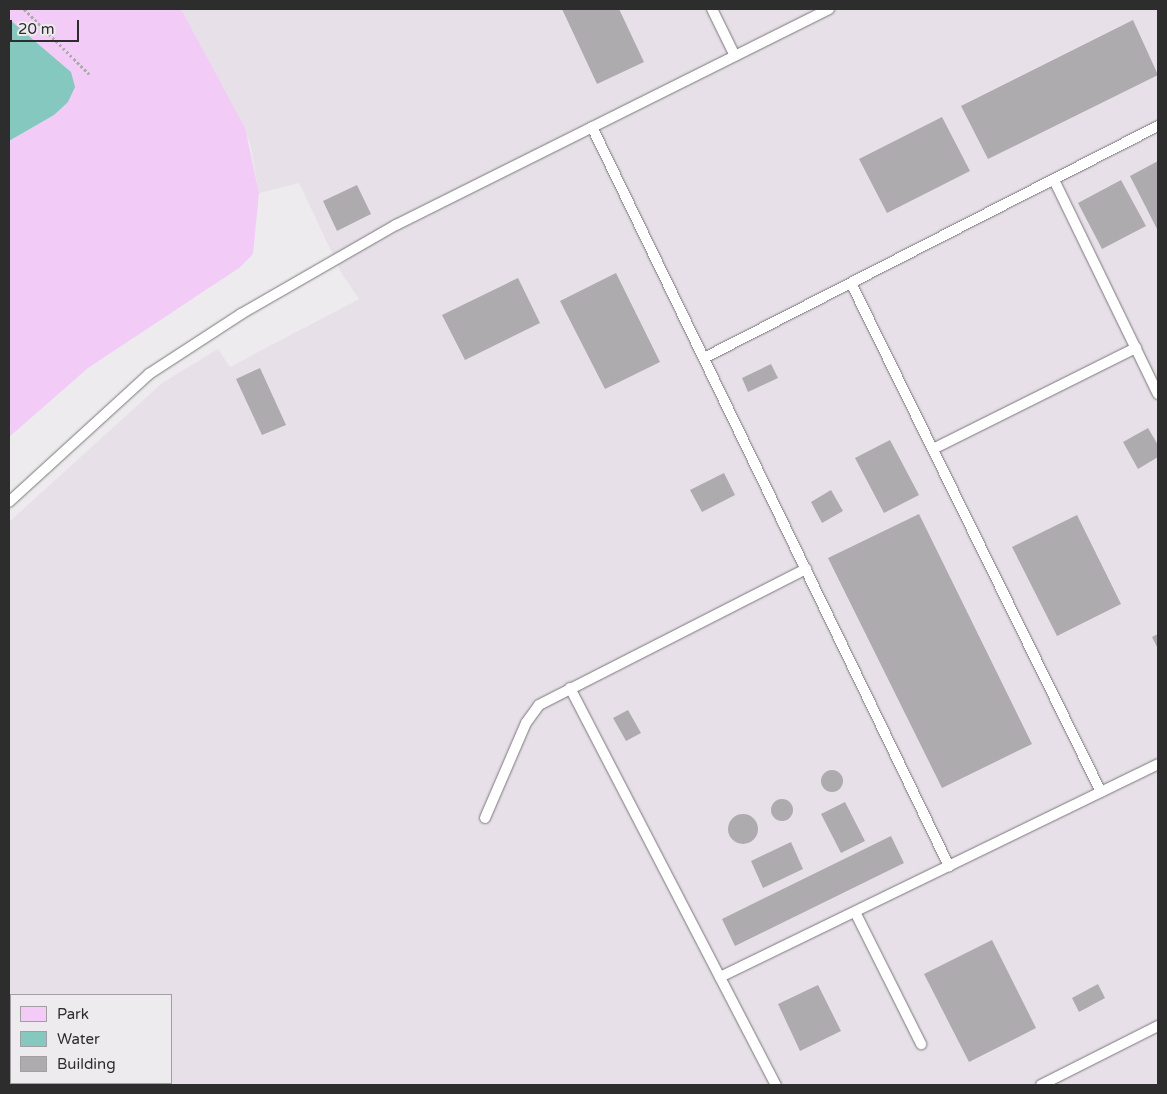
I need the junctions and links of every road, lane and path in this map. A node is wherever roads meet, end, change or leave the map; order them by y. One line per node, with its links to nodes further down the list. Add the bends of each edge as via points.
1 (24, 9): 5 (path)
2 (712, 9): 4 (lane)
3 (829, 9): 4 (lane)
4 (735, 56): 7 (lane)
5 (90, 74)
6 (1158, 126): 8 (lane)
7 (592, 127): 11 (lane); 14 (lane, via 396,225 242,314 149,374)
8 (1054, 180): 9 (lane); 10 (lane)
9 (851, 283): 11 (lane); 13 (lane)
10 (1136, 348): 12 (lane); 13 (lane)
11 (704, 358): 15 (lane)
12 (1158, 394)
13 (933, 450): 18 (lane)
14 (9, 502)
15 (806, 569): 16 (lane); 20 (lane)
16 (570, 688): 19 (lane, via 551,697 532,712); 22 (lane)
17 (1158, 764): 18 (lane)
18 (1101, 792): 20 (lane)
19 (485, 818)
20 (949, 866): 21 (lane)
21 (855, 912): 22 (lane); 24 (lane)
22 (720, 977): 25 (lane)
23 (1158, 1026): 26 (lane)
24 (921, 1044)
25 (776, 1085)
26 (1041, 1085)

